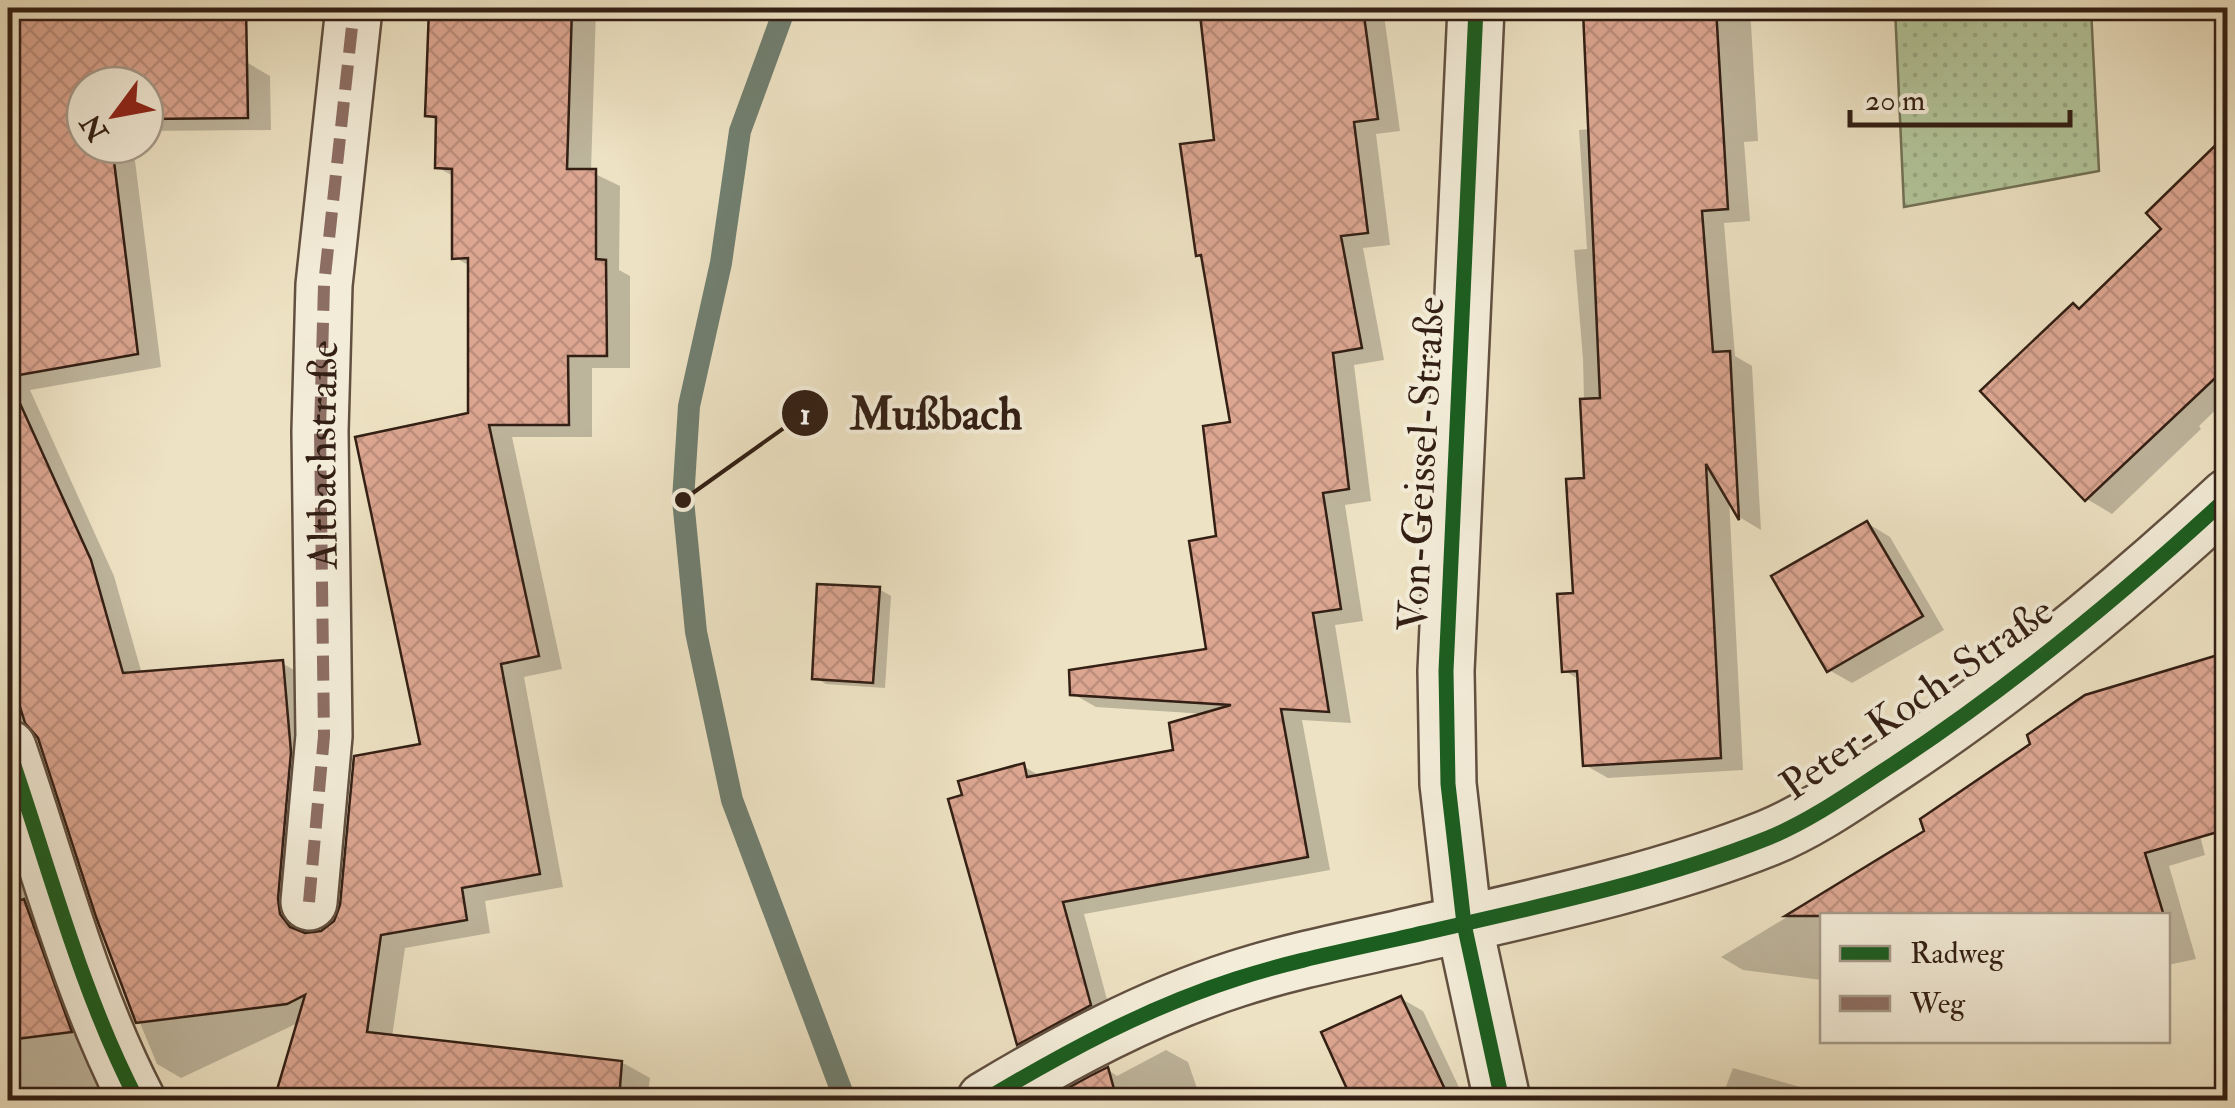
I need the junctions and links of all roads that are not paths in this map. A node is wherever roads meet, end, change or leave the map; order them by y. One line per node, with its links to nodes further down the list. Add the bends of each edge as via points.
1 (354, 8): 5 (street, Altbachstraße, via 324,285 324,736)
2 (1476, 8): 6 (street, Von-Geissel-Straße, via 1446,671 1448,784)
3 (2228, 498): 6 (street, Peter-Koch-Straße, via 2047,654 1830,805 1771,837 1676,870)
4 (8, 748): 7 (street, via 51,883)
5 (309, 902)
6 (1464, 924): 8 (street, Peter-Koch-Straße, via 1238,978 1147,1012); 9 (street, Von-Geissel-Straße)
7 (137, 1100)
8 (985, 1100)
9 (1502, 1100)

